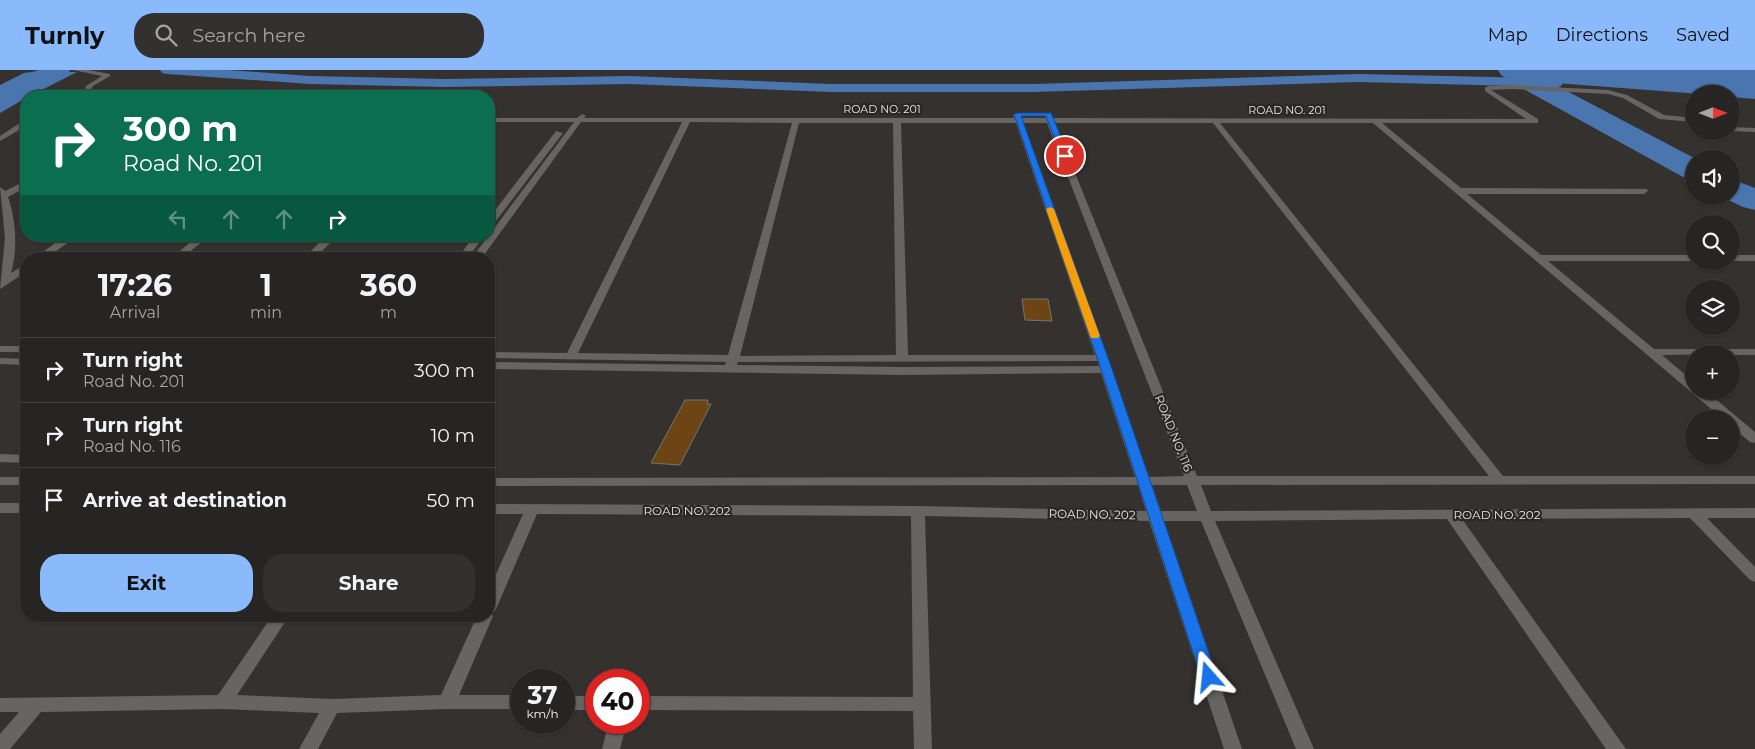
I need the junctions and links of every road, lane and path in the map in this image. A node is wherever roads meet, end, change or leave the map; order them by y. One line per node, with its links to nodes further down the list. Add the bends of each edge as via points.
1 (76, 70): 2 (street, via 108,76)
2 (85, 90)
3 (495, 114): 5 (street, ROAD NO. 201)
4 (1526, 115): 7 (street, ROAD NO. 201); 8 (street, via 1488,88 1608,92 1625,96 1662,117); 15 (street, ROAD NO. 201, via 1535,122)
5 (576, 117): 6 (street, ROAD NO. 201, via 786,114 986,114); 9 (street, ROAD NO. 201); 10 (street, ROAD NO. 201); 27 (street); 28 (street)
6 (1018, 117): 7 (street, ROAD NO. 201); 12 (street, ROAD NO. 201); 51 (street)
7 (1049, 117): 14 (street, ROAD NO. 201); 64 (street, ROAD NO. 116)
8 (1674, 119): 13 (street); 18 (street)
9 (495, 120)
10 (687, 120): 11 (street, ROAD NO. 201); 47 (street)
11 (796, 120): 12 (street, ROAD NO. 201); 52 (street)
12 (898, 120): 48 (street)
13 (1685, 120)
14 (1215, 121): 15 (street, ROAD NO. 201); 65 (street)
15 (1375, 121): 24 (street)
16 (1740, 122): 17 (street)
17 (1755, 123)
18 (1685, 126)
19 (20, 127): 22 (street)
20 (1740, 129): 21 (street)
21 (1755, 130)
22 (0, 139)
23 (20, 186): 26 (street)
24 (1458, 191): 25 (street); 35 (street)
25 (1644, 191)
26 (2, 192): 40 (street, via 10,218 9,265)
27 (495, 217)
28 (495, 232)
29 (63, 242): 32 (street)
30 (196, 242): 33 (street)
31 (326, 242): 34 (street)
32 (48, 252)
33 (184, 252)
34 (315, 252)
35 (1538, 258): 36 (street); 44 (street)
36 (1685, 258)
37 (1740, 258): 38 (street)
38 (1755, 258)
39 (20, 271): 40 (street)
40 (2, 284)
41 (0, 349): 42 (street)
42 (20, 349)
43 (20, 350): 49 (street)
44 (1650, 352): 45 (street); 54 (street)
45 (1755, 352)
46 (495, 355): 47 (street)
47 (571, 356): 52 (street)
48 (902, 358): 51 (street); 52 (street)
49 (1, 362): 50 (street)
50 (20, 362)
51 (1104, 363): 52 (street, via 902,371); 67 (street)
52 (731, 364): 53 (street)
53 (495, 366)
54 (1685, 381)
55 (1709, 400): 56 (street)
56 (1720, 410)
57 (1740, 426): 58 (street)
58 (1755, 439)
59 (0, 458): 60 (street)
60 (20, 459)
61 (1755, 480): 65 (street)
62 (0, 481): 63 (street)
63 (20, 481)
64 (1194, 481): 65 (street); 67 (street); 77 (street, ROAD NO. 116)
65 (1500, 481)
66 (495, 482): 67 (street)
67 (1144, 482): 76 (street)
68 (0, 508): 69 (street)
69 (20, 508)
70 (495, 510): 71 (street, ROAD NO. 202)
71 (532, 510): 72 (street, ROAD NO. 202); 79 (street)
72 (918, 511): 76 (street, ROAD NO. 202); 87 (street)
73 (1693, 513): 74 (street, ROAD NO. 202); 75 (street, ROAD NO. 202); 78 (street)
74 (1755, 513)
75 (1450, 515): 77 (street, ROAD NO. 202); 97 (street)
76 (1155, 516): 77 (street, ROAD NO. 202); 95 (street)
77 (1206, 516): 96 (street, ROAD NO. 116)
78 (1755, 576)
79 (495, 593)
80 (276, 622): 82 (street)
81 (482, 622): 83 (street)
82 (223, 702): 86 (street); 89 (street)
83 (446, 702): 84 (street); 89 (street)
84 (510, 702)
85 (650, 703): 87 (street)
86 (37, 704): 88 (street); 91 (street)
87 (922, 704): 94 (street)
88 (0, 705)
89 (332, 706): 92 (street)
90 (615, 734): 93 (street)
91 (0, 747)
92 (308, 749)
93 (611, 749)
94 (923, 749)
95 (1233, 749)
96 (1304, 749)
97 (1617, 749)

